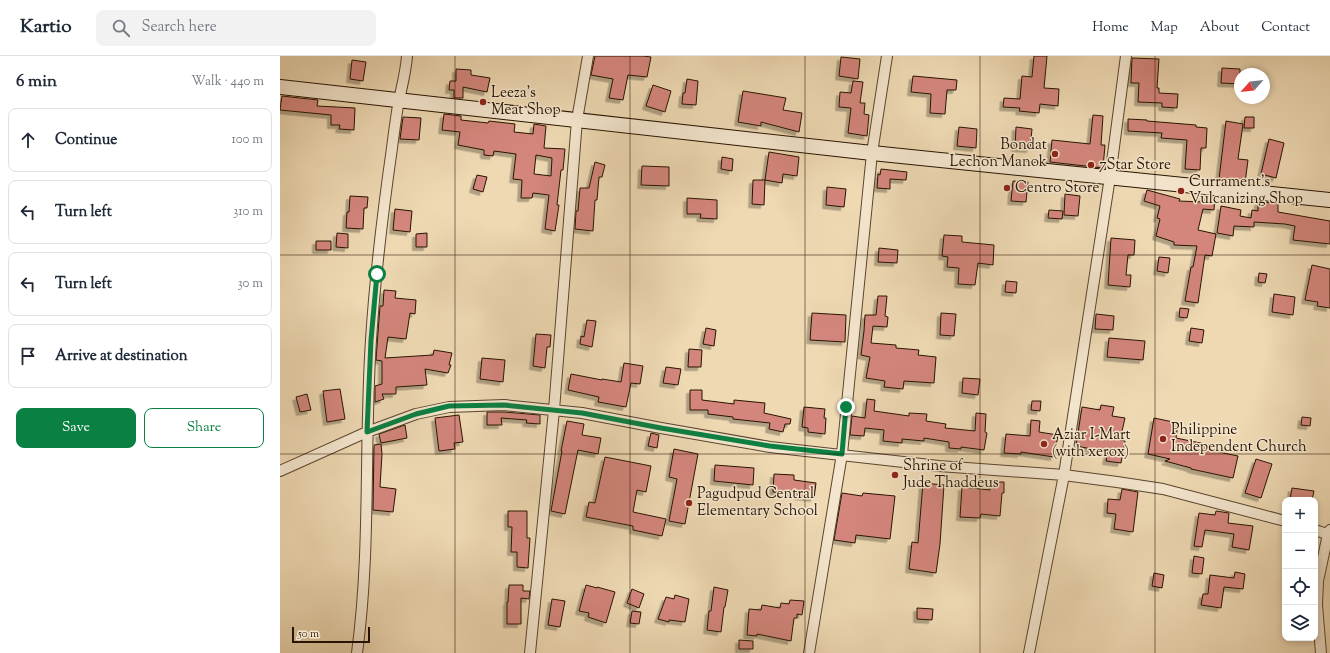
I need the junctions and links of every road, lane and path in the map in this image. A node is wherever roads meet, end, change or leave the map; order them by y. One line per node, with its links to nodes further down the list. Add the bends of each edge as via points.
1 (407, 56): 6 (street)
2 (588, 56): 7 (street)
3 (887, 56): 8 (street)
4 (1126, 56): 9 (street)
5 (280, 87): 6 (main road)
6 (399, 100): 7 (main road); 12 (street, via 377,274)
7 (577, 120): 8 (main road); 11 (street)
8 (872, 153): 9 (main road); 13 (street)
9 (1110, 177): 10 (main road); 15 (street)
10 (1330, 200)
11 (554, 410): 12 (street, via 504,405 449,406 416,414); 13 (street, via 770,446); 20 (street)
12 (367, 432): 14 (street); 19 (street, via 366,549)
13 (842, 454): 15 (street, via 939,466); 21 (street)
14 (280, 471)
15 (1064, 475): 16 (street, via 1163,489); 22 (street)
16 (1282, 520)
17 (1318, 531): 18 (street)
18 (1329, 533): 23 (street, via 1318,582)
19 (356, 653)
20 (530, 653)
21 (809, 653)
22 (1029, 653)
23 (1321, 653)

